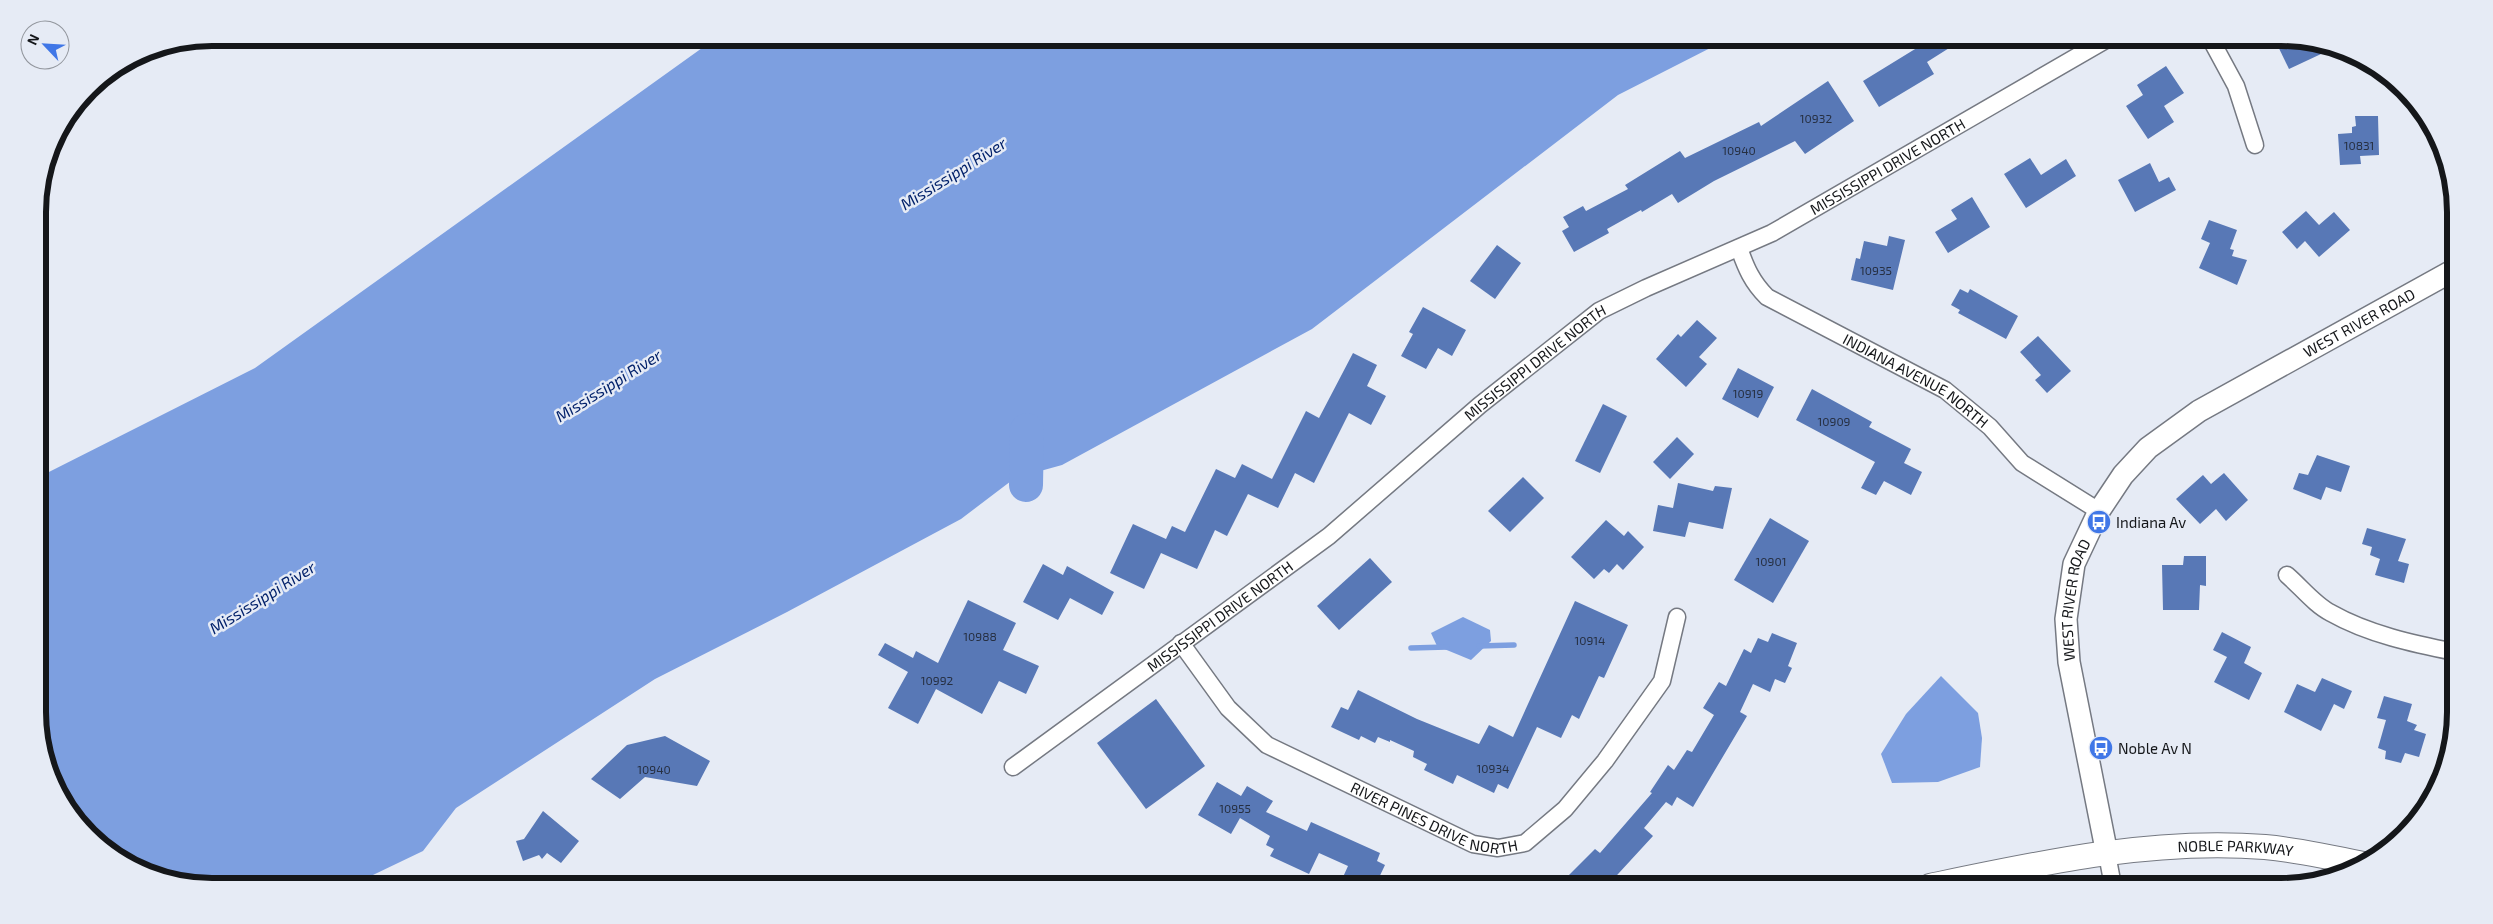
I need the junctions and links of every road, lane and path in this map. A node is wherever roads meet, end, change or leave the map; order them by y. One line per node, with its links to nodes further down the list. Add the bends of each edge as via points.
1 (2095, 46): 4 (street, MISSISSIPPI DRIVE NORTH, via 1772,233)
2 (2214, 46): 3 (street, via 2236,86)
3 (2255, 145)
4 (1739, 248): 6 (street, INDIANA AVENUE NORTH, via 1754,284 1768,296 1945,390 1990,427 2022,463); 9 (street, MISSISSIPPI DRIVE NORTH, via 1599,311 1480,405 1329,536)
5 (2447, 274): 6 (street, WEST RIVER ROAD, via 2199,411 2148,448 2123,475)
6 (2098, 511): 12 (street, WEST RIVER ROAD, via 2074,564 2066,619 2069,662)
7 (2287, 575): 10 (street, via 2329,613 2398,638)
8 (1677, 617): 9 (street, RIVER PINES DRIVE NORTH, via 1662,681 1605,761 1565,809 1525,843 1498,848 1473,844 1267,745 1228,708)
9 (1181, 644): 11 (street, MISSISSIPPI DRIVE NORTH)
10 (2447, 650)
11 (1012, 767)
12 (2107, 854): 13 (main road, NOBLE PARKWAY, via 2175,846 2265,847); 14 (main road); 15 (street)
13 (2350, 862)
14 (1979, 877)
15 (2111, 877)

